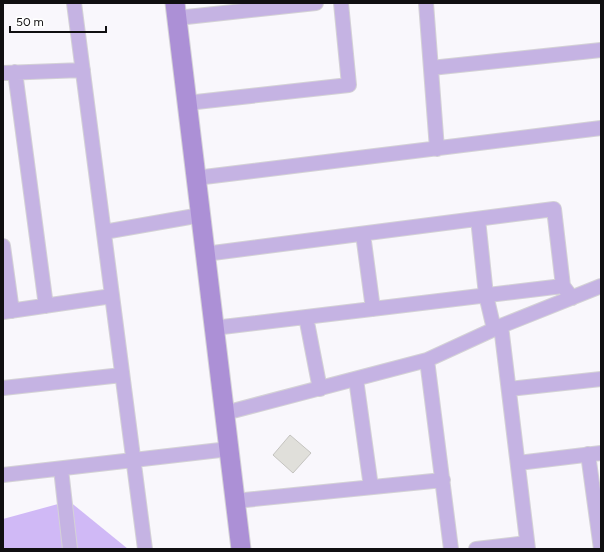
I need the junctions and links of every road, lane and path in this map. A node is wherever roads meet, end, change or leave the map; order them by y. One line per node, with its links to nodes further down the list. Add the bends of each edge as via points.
1 (74, 3): 8 (street)
2 (316, 3): 5 (street)
3 (341, 3): 10 (street, via 349,85)
4 (426, 3): 7 (street)
5 (176, 10): 10 (street)
6 (601, 50): 7 (street)
7 (431, 68): 12 (street)
8 (83, 70): 9 (street); 16 (street)
9 (9, 73): 25 (street)
10 (187, 103): 13 (street)
11 (601, 128): 12 (street)
12 (437, 148): 13 (street)
13 (196, 178): 14 (street)
14 (201, 215): 16 (street); 19 (street)
15 (478, 219): 17 (street); 20 (street, via 554,209); 22 (street)
16 (104, 232): 23 (street)
17 (363, 234): 19 (street); 26 (street)
18 (3, 246): 27 (street)
19 (205, 254): 29 (street)
20 (563, 286): 22 (street); 24 (street)
21 (601, 286): 24 (street)
22 (486, 295): 26 (street); 30 (street)
23 (112, 296): 25 (street); 32 (street)
24 (572, 298): 30 (street)
25 (46, 306): 27 (street)
26 (373, 309): 28 (street)
27 (8, 311)
28 (306, 317): 29 (street); 36 (street)
29 (214, 328): 38 (street)
30 (498, 328): 31 (street); 37 (street)
31 (428, 360): 33 (street); 45 (street)
32 (122, 375): 35 (street); 41 (street)
33 (356, 379): 36 (street); 46 (street)
34 (601, 379): 37 (street)
35 (3, 388)
36 (320, 389): 38 (street)
37 (509, 389): 42 (street)
38 (225, 413): 39 (street)
39 (229, 449): 41 (street); 47 (street)
40 (594, 454): 42 (street); 48 (street)
41 (133, 460): 43 (street); 51 (street)
42 (518, 463): 49 (street)
43 (61, 469): 44 (street); 50 (street)
44 (3, 476)
45 (442, 480): 46 (street); 53 (street)
46 (371, 487): 47 (street)
47 (235, 501): 52 (street)
48 (600, 528): 55 (street)
49 (527, 546): 54 (street)
50 (68, 549)
51 (145, 549)
52 (241, 549)
53 (451, 549)
54 (476, 549)
55 (601, 549)

